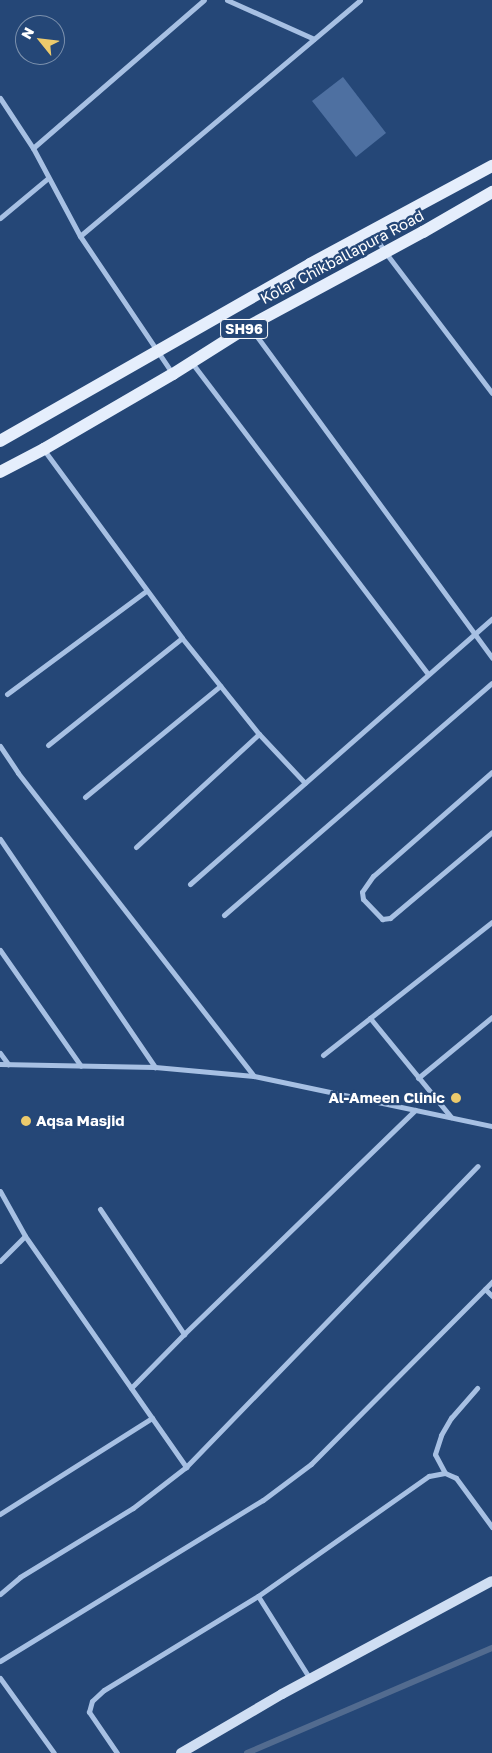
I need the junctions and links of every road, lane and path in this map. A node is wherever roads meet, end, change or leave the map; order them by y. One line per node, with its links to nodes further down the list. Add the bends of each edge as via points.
1 (204, 0): 8 (street)
2 (227, 0): 4 (street)
3 (360, 0): 4 (street)
4 (314, 39): 14 (street)
5 (0, 98): 6 (street)
6 (6, 105): 7 (street); 8 (street)
7 (0, 110)
8 (33, 148): 10 (street)
9 (492, 166): 13 (main road, Kolar Chikballapura Road / SH96)
10 (48, 178): 12 (street); 14 (street)
11 (492, 192): 15 (main road, Kolar Chikballapura Road / SH96)
12 (0, 218)
13 (372, 231): 15 (street); 17 (main road, Kolar Chikballapura Road / SH96)
14 (80, 236): 17 (street)
15 (385, 252): 16 (main road, Kolar Chikballapura Road / SH96); 20 (street)
16 (249, 326): 18 (main road, Kolar Chikballapura Road / SH96); 26 (street)
17 (159, 350): 19 (street); 21 (main road, Kolar Chikballapura Road / SH96)
18 (192, 363): 19 (main road, Kolar Chikballapura Road / SH96); 29 (street)
19 (173, 374): 22 (main road, Kolar Chikballapura Road / SH96)
20 (492, 393)
21 (0, 441)
22 (44, 449): 23 (main road, Kolar Chikballapura Road / SH96); 24 (street)
23 (0, 472)
24 (146, 591): 27 (street); 32 (street)
25 (492, 619): 26 (street)
26 (474, 633): 28 (street); 29 (street)
27 (182, 638): 31 (street); 34 (street)
28 (492, 658)
29 (428, 674): 37 (street)
30 (492, 683): 43 (street)
31 (220, 686): 33 (street); 38 (street)
32 (7, 694)
33 (259, 734): 37 (street); 41 (street)
34 (48, 745)
35 (0, 746): 54 (street)
36 (492, 772): 39 (street, via 373,876 362,892 363,899 382,919 390,918)
37 (305, 783): 42 (street)
38 (85, 797)
39 (492, 832)
40 (0, 839): 53 (street)
41 (136, 846)
42 (190, 884)
43 (224, 915)
44 (492, 922): 47 (street)
45 (0, 950): 52 (street)
46 (492, 1017): 55 (street)
47 (370, 1018): 49 (street); 55 (street)
48 (0, 1053): 51 (street)
49 (323, 1055)
50 (0, 1064): 51 (street)
51 (8, 1064): 52 (street)
52 (80, 1066): 53 (street)
53 (155, 1067): 54 (street)
54 (254, 1076): 56 (street)
55 (418, 1078): 57 (street)
56 (415, 1110): 57 (street); 67 (street)
57 (452, 1118): 58 (street)
58 (492, 1126)
59 (478, 1166): 71 (street)
60 (0, 1190): 62 (street)
61 (100, 1209): 67 (street)
62 (25, 1236): 63 (street); 68 (street)
63 (0, 1261)
64 (492, 1282): 65 (street)
65 (485, 1289): 66 (street); 78 (street, via 311,1464 262,1500)
66 (492, 1296)
67 (184, 1334): 68 (street)
68 (132, 1388): 70 (street)
69 (477, 1388): 72 (street, via 441,1435 435,1454)
70 (152, 1418): 71 (street); 73 (street)
71 (186, 1467): 76 (street, via 133,1508 20,1577)
72 (444, 1473): 74 (street, via 456,1478); 77 (street, via 429,1476)
73 (0, 1514)
74 (492, 1528)
75 (492, 1581): 80 (street)
76 (0, 1594)
77 (258, 1596): 80 (street); 82 (street, via 104,1690 92,1701 89,1712)
78 (0, 1661)
79 (0, 1678): 81 (street)
80 (310, 1679): 83 (street)
81 (54, 1753)
82 (117, 1753)
83 (181, 1753)

